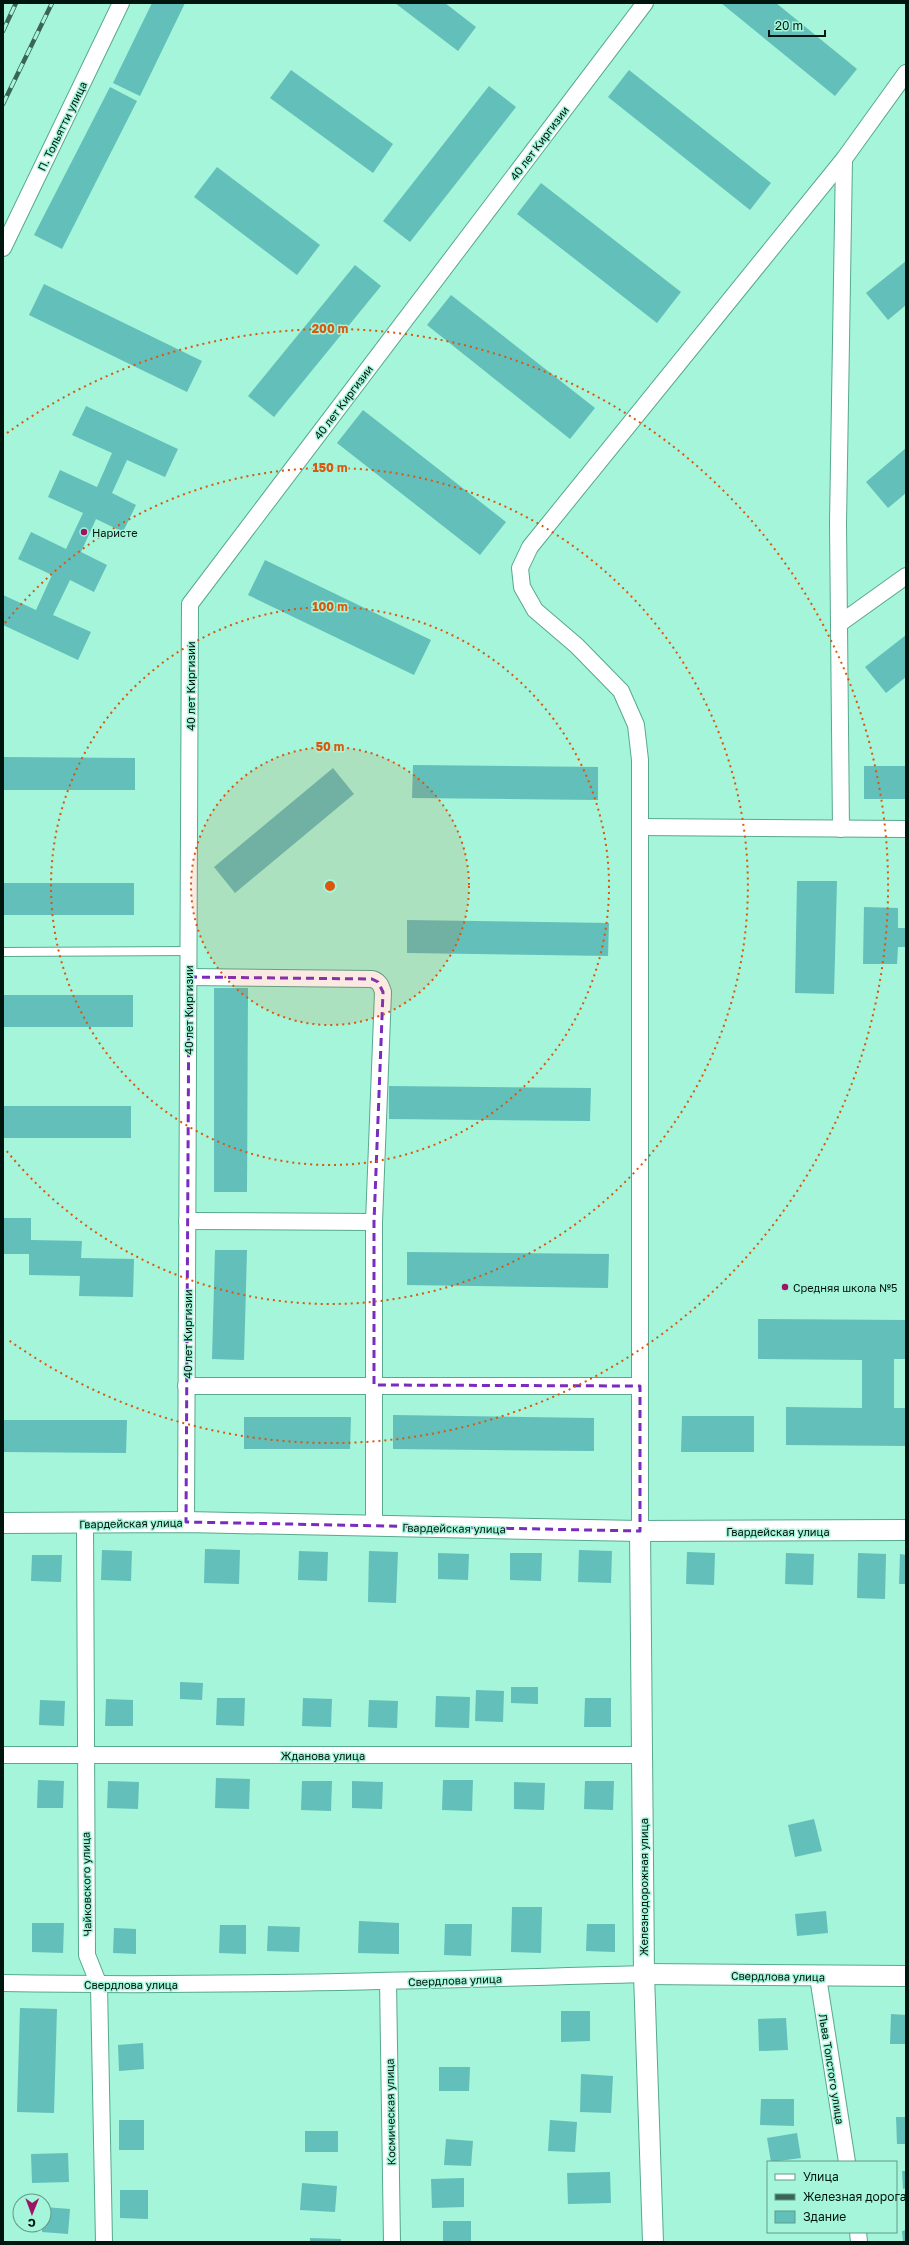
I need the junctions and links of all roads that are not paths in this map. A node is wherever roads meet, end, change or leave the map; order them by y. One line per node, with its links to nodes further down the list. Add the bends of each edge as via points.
1 (121, 3): 5 (street, П. Тольятти улица)
2 (646, 3): 11 (street, 40 лет Киргизии, via 190,604)
3 (906, 73): 4 (street)
4 (844, 159): 7 (street, via 838,523); 8 (street, via 530,547 520,568 522,587 535,610 577,646 621,691 636,725 640,760)
5 (3, 248)
6 (906, 576): 7 (street)
7 (839, 624): 9 (street)
8 (640, 827): 9 (street); 18 (street)
9 (841, 829): 10 (street)
10 (906, 829)
11 (188, 950): 12 (lane); 13 (street, 40 лет Киргизии)
12 (3, 952)
13 (188, 977): 14 (street, 40 лет Киргизии); 15 (street, via 372,979 378,982 383,992)
14 (187, 1220): 15 (street); 17 (street, 40 лет Киргизии)
15 (374, 1222): 16 (street)
16 (374, 1384): 17 (street); 18 (street); 22 (street)
17 (186, 1386): 19 (street, 40 лет Киргизии)
18 (640, 1386): 24 (street)
19 (186, 1522): 21 (street, Гвардейская улица); 22 (street, Гвардейская улица)
20 (3, 1523): 21 (street, Гвардейская улица)
21 (85, 1524): 27 (street, Чайковского улица)
22 (374, 1526): 24 (street, Гвардейская улица)
23 (906, 1530): 24 (street, Гвардейская улица)
24 (640, 1531): 26 (street, Железнодорожная улица)
25 (3, 1755): 27 (street, Жданова улица)
26 (643, 1755): 27 (street, Жданова улица); 28 (street, Железнодорожная улица)
27 (85, 1756): 33 (street, Чайковского улица, via 87,1956)
28 (644, 1974): 30 (street, Свердлова улица); 31 (street, Свердлова улица); 37 (street, Железнодорожная улица)
29 (906, 1976): 30 (street, Свердлова улица)
30 (818, 1977): 34 (street, Льва Толстого улица)
31 (388, 1982): 33 (street, Свердлова улица); 36 (street, Космическая улица)
32 (3, 1983): 33 (street, Свердлова улица)
33 (99, 1985): 35 (street, Чайковского улица)
34 (847, 2161)
35 (104, 2242)
36 (392, 2242)
37 (653, 2242)

